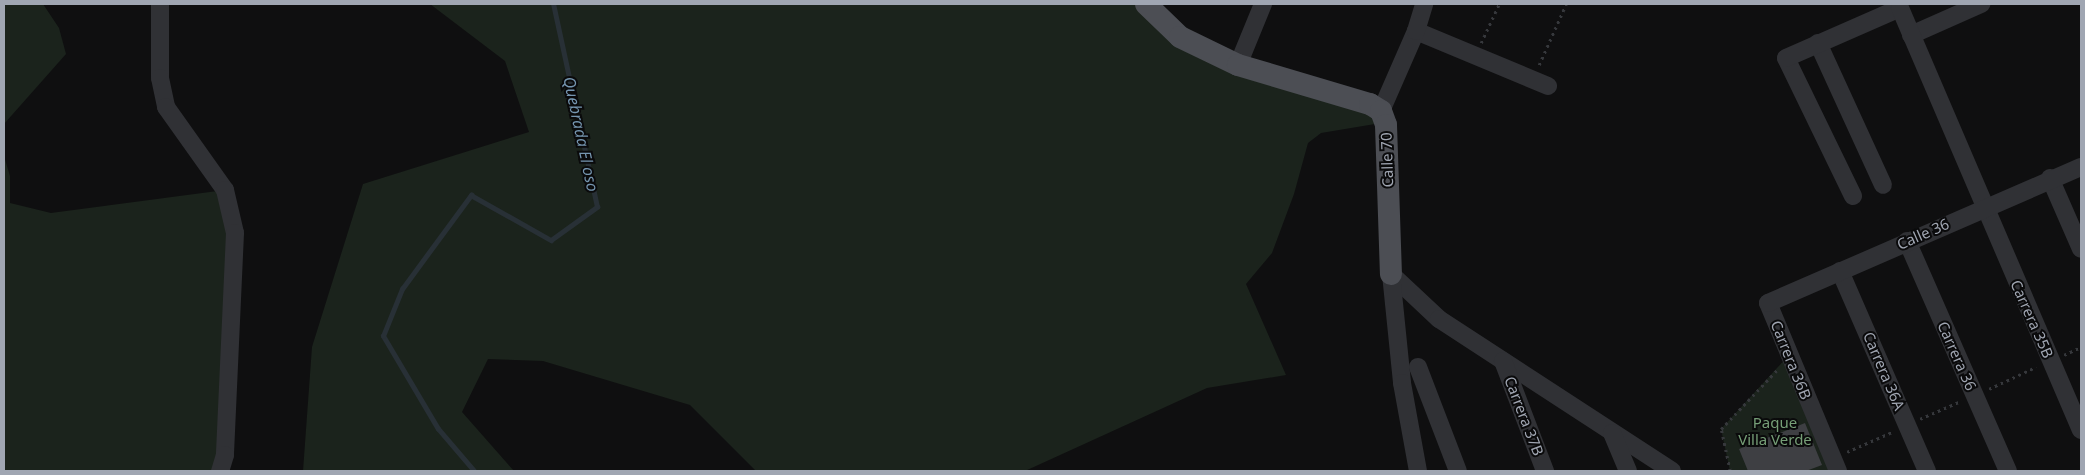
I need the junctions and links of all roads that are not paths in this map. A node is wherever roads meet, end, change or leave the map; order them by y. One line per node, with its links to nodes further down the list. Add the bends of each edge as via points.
1 (160, 4): 27 (street, via 160,78 166,107 225,190 235,233 225,455)
2 (1146, 4): 9 (main road, Calle 70, via 1180,37)
3 (1263, 4): 9 (street)
4 (1424, 4): 6 (street)
5 (1981, 4): 7 (street)
6 (1416, 31): 10 (street); 11 (street)
7 (1911, 35): 8 (street, Carrera 35B, via 1900,8); 16 (street, Carrera 35B)
8 (1818, 43): 14 (street); 15 (street, via 1786,58)
9 (1238, 65): 11 (main road, Calle 70, via 1370,104)
10 (1540, 83)
11 (1381, 111): 20 (main road, Calle 70, via 1386,125)
12 (2080, 166): 13 (street, Calle 36)
13 (2050, 178): 16 (street, Calle 36); 18 (street)
14 (1883, 185)
15 (1853, 196)
16 (1980, 201): 17 (street, Calle 36); 24 (street, Carrera 35B)
17 (1907, 241): 19 (street, Calle 36); 34 (street, Carrera 36)
18 (2081, 249)
19 (1840, 271): 21 (street, Calle 36); 33 (street, Carrera 36A)
20 (1391, 274): 22 (street, via 1439,319); 28 (street, Calle 70, via 1402,383)
21 (1768, 303): 26 (street, Carrera 36B)
22 (1503, 361): 25 (street); 30 (street, Carrera 37B)
23 (1418, 367): 29 (street)
24 (2081, 430)
25 (1612, 433): 31 (street); 32 (street)
26 (1835, 465)
27 (220, 471)
28 (1418, 471)
29 (1458, 471)
30 (1545, 471)
31 (1628, 471)
32 (1672, 471)
33 (1927, 471)
34 (2008, 471)

